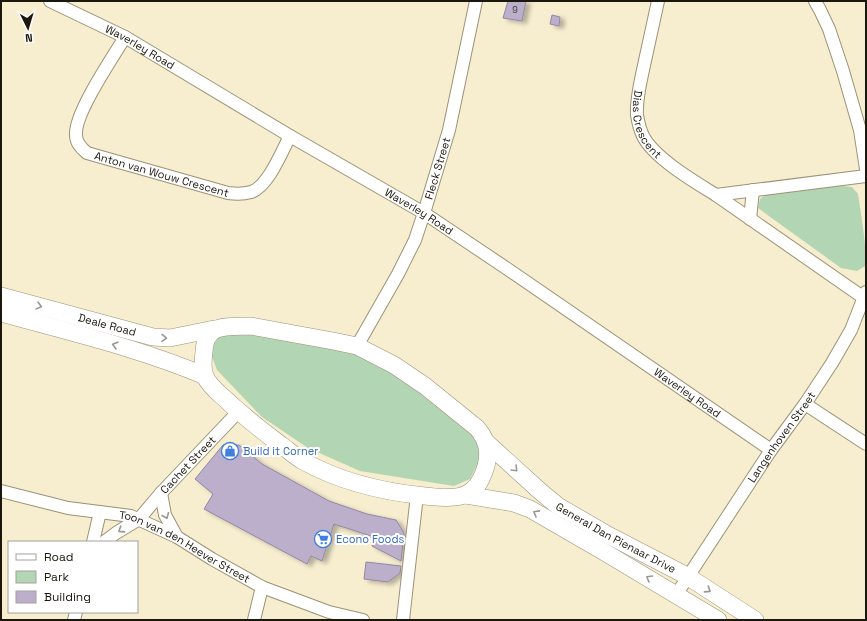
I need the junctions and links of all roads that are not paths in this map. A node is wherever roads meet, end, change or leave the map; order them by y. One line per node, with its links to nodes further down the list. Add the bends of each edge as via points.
1 (50, 1): 5 (street, Waverley Road)
2 (476, 1): 11 (street, Fleck Street, via 449,130)
3 (658, 1): 10 (street, Dias Crescent, via 639,92 637,115 643,136 652,148)
4 (815, 1): 7 (street, via 829,29 843,71 860,130)
5 (125, 37): 6 (street, Waverley Road); 6 (street, Anton van Wouw Crescent, via 78,120 76,136 80,146 87,153 237,194 251,192 260,187)
6 (290, 136): 11 (street, Waverley Road)
7 (866, 169)
8 (866, 176): 9 (street)
9 (753, 190): 10 (street); 12 (street)
10 (716, 195): 12 (street, Dias Crescent)
11 (424, 213): 17 (street, Fleck Street, via 411,247); 23 (street, Waverley Road)
12 (750, 219): 13 (street, Dias Crescent)
13 (865, 295): 19 (street, Langenhoven Street, via 851,330)
14 (1, 296): 16 (street, Deale Road, one-way to 16, via 153,337 170,338)
15 (1, 313): 18 (street, Deale Road, one-way to 15, via 132,350)
16 (214, 329): 17 (street, Deale Road, via 226,326 251,326); 18 (street, via 206,338 203,367)
17 (358, 346): 21 (street, General Dan Pienaar Drive, via 426,386 477,428)
18 (205, 376): 20 (street, Deale Road, via 212,387)
19 (805, 404): 22 (street); 23 (street, Langenhoven Street)
20 (238, 412): 24 (street, Deale Road, via 303,461); 26 (street, Cachet Street)
21 (487, 442): 28 (street, via 486,468 478,486); 34 (street, General Dan Pienaar Drive, one-way to 34, via 558,506)
22 (866, 444)
23 (770, 450): 34 (street, Langenhoven Street)
24 (319, 468): 27 (street, General Dan Pienaar Drive, via 365,485)
25 (1, 491): 29 (street, Toon van den Heever Street, via 68,508)
26 (161, 493): 30 (street, Cachet Street); 31 (street, one-way to 31, via 165,515)
27 (417, 495): 28 (street, General Dan Pienaar Drive, via 444,498); 39 (street)
28 (466, 495): 36 (street, General Dan Pienaar Drive, one-way to 28, via 530,509 514,503)
29 (100, 512): 30 (street, Toon van den Heever Street); 32 (street)
30 (139, 519): 31 (street, Toon van den Heever Street); 33 (street, Cachet Street, one-way to 33)
31 (177, 538): 35 (street, Toon van den Heever Street)
32 (93, 541)
33 (105, 541)
34 (687, 576): 36 (street, Langenhoven Street); 41 (street, General Dan Pienaar Drive, one-way to 41)
35 (262, 587): 37 (street); 38 (street, Toon van den Heever Street, via 329,612)
36 (676, 595): 40 (street, General Dan Pienaar Drive)
37 (254, 620)
38 (363, 620)
39 (403, 620)
40 (718, 620)
41 (755, 620)

